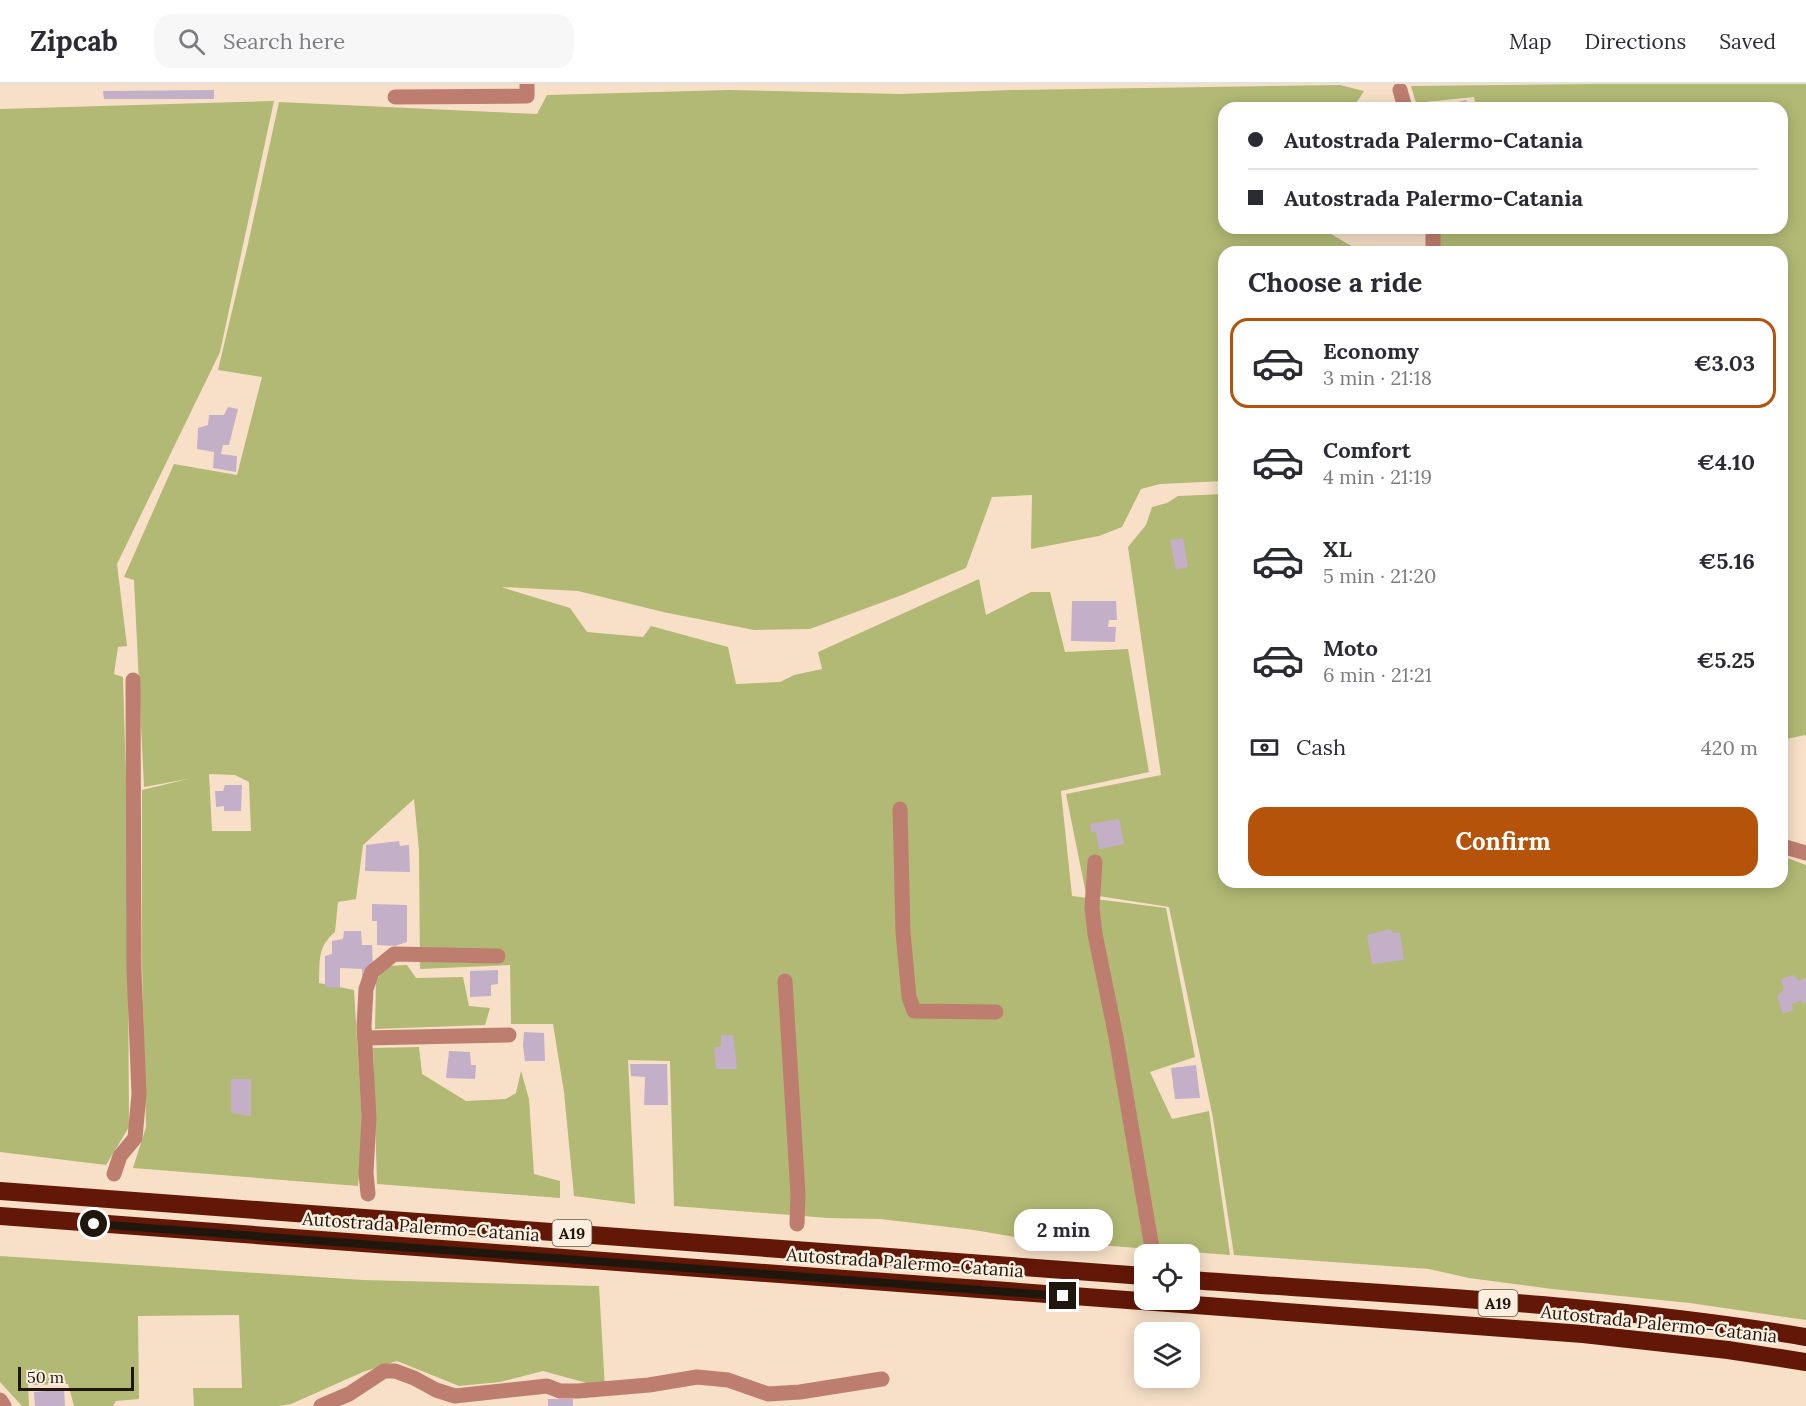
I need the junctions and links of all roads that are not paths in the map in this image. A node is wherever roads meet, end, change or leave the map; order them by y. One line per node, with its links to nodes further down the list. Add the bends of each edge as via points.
1 (527, 84): 3 (street, via 527,96)
2 (1400, 90): 4 (street)
3 (395, 97)
4 (1403, 102)
5 (133, 680): 15 (street, via 134,969 140,1094 135,1138 120,1156)
6 (900, 809): 12 (street, via 903,932 909,997 914,1011)
7 (1788, 848): 8 (street)
8 (1806, 853)
9 (1095, 862): 20 (street, via 1095,934)
10 (498, 956): 14 (street, via 394,954 372,972 366,989)
11 (785, 981): 19 (street)
12 (996, 1012)
13 (509, 1035): 14 (street)
14 (365, 1038): 17 (street)
15 (114, 1174)
16 (0, 1191): 21 (highway, Autostrada Palermo-Catania / A19)
17 (368, 1194)
18 (0, 1216): 24 (highway, Autostrada Palermo-Catania / A19, via 1582,1334)
19 (797, 1224)
20 (1151, 1244)
21 (1134, 1275)
22 (1200, 1281): 23 (highway, Autostrada Palermo-Catania / A19, via 1584,1309 1730,1324)
23 (1806, 1337)
24 (1806, 1362)
25 (882, 1379): 26 (street, via 768,1394 728,1380 697,1377 579,1391 547,1386)
26 (442, 1399): 29 (street, via 414,1378 384,1371 349,1394)
27 (0, 1400): 28 (street)
28 (4, 1406)
29 (321, 1406)

